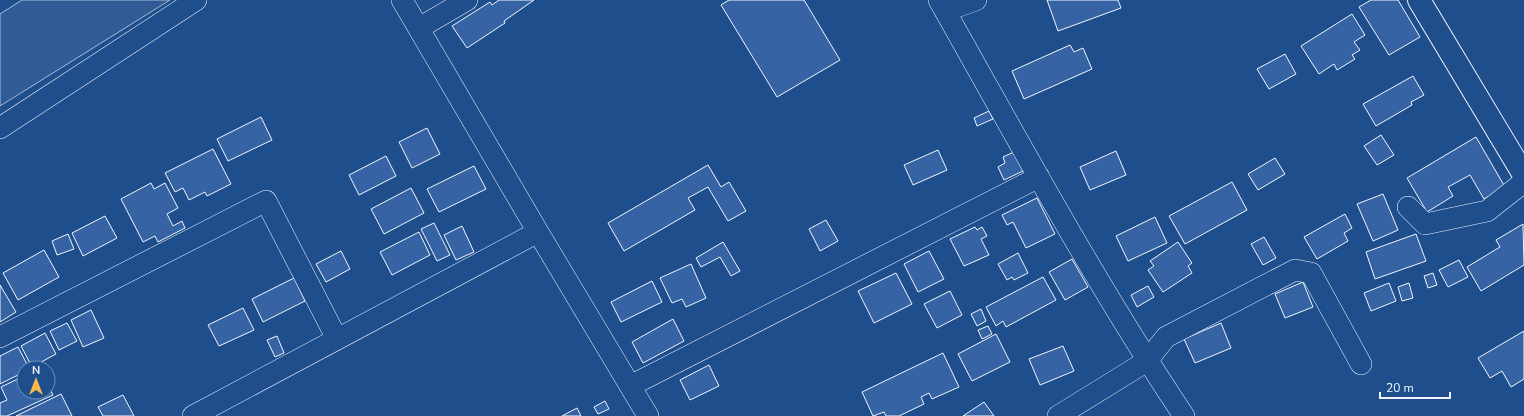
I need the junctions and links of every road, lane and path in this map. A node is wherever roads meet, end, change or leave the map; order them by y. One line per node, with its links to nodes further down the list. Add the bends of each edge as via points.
1 (196, 0): 8 (street)
2 (402, 0): 7 (street)
3 (467, 0): 7 (street)
4 (976, 0): 6 (street)
5 (1419, 0): 9 (street)
6 (942, 6): 10 (street)
7 (418, 28): 13 (street)
8 (0, 128)
9 (1524, 175)
10 (1039, 177): 16 (street); 18 (street)
11 (1524, 182): 12 (street, via 1488,211 1425,224)
12 (1408, 207)
13 (538, 232): 15 (street); 18 (street)
14 (0, 337): 15 (street, via 266,201)
15 (337, 339): 19 (street)
16 (1147, 361): 17 (street, via 1166,337 1295,270 1311,273); 21 (street); 22 (street)
17 (1361, 364)
18 (630, 386): 20 (street)
19 (193, 416)
20 (648, 416)
21 (1058, 416)
22 (1184, 416)

